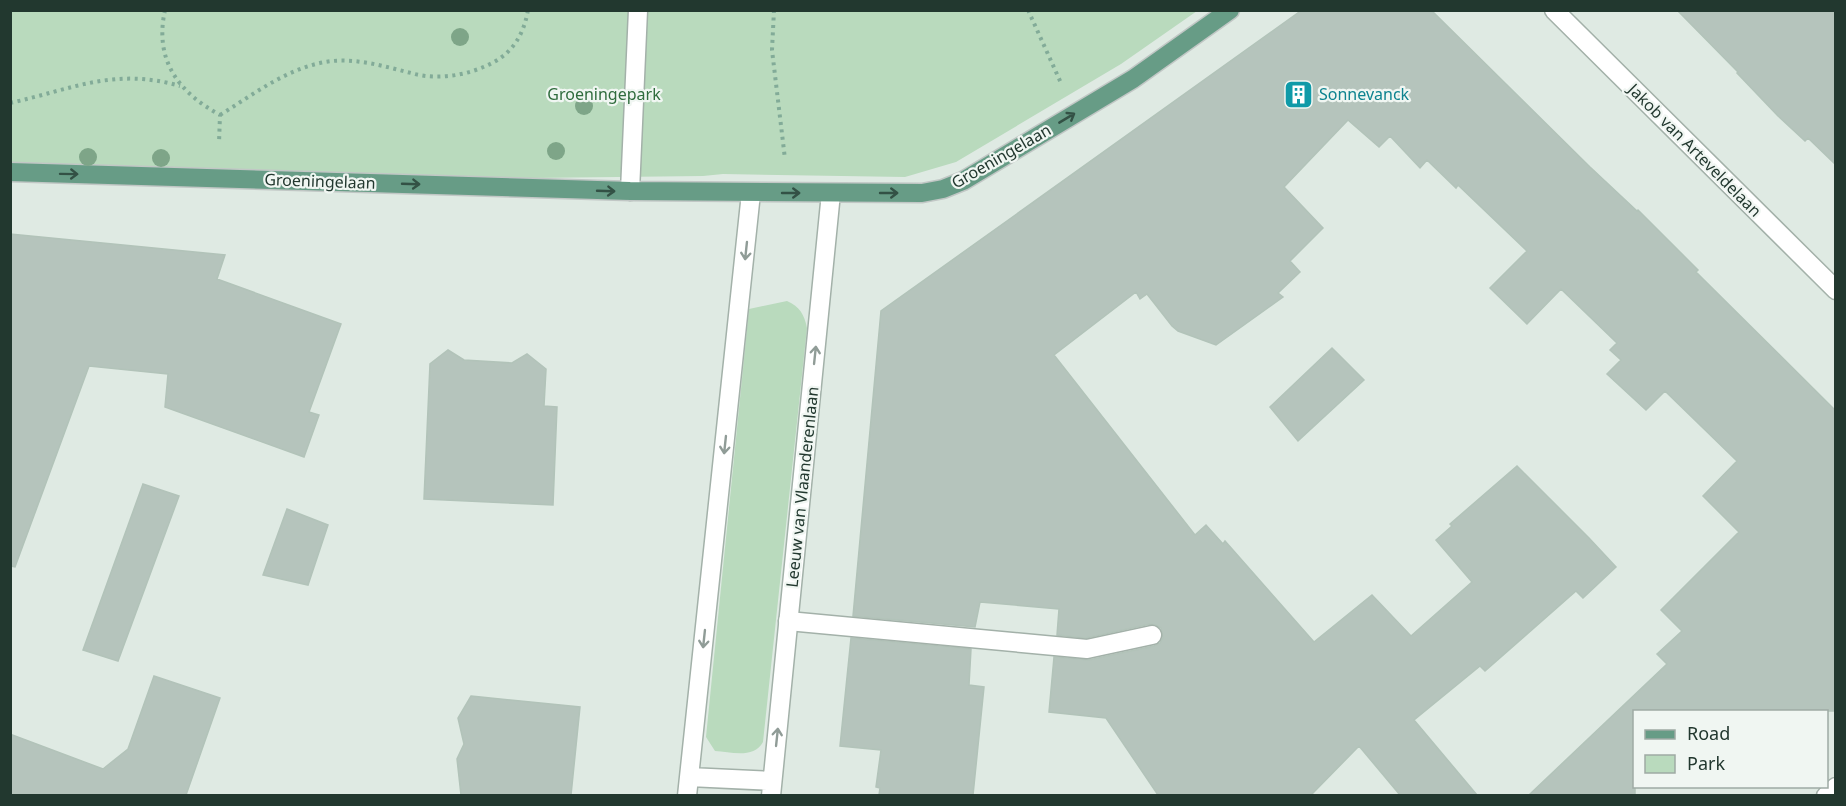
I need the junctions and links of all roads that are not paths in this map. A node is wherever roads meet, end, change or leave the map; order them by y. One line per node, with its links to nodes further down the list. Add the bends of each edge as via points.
1 (638, 10): 5 (street)
2 (1230, 10): 7 (main road, Groeningelaan, one-way to 2, via 922,193 963,181 1133,79)
3 (1554, 10): 8 (street, Jakob van Arteveldelaan)
4 (10, 172): 5 (main road, Groeningelaan, one-way to 5)
5 (630, 191): 6 (main road, Groeningelaan)
6 (752, 193): 7 (main road, Groeningelaan, one-way to 7); 11 (street, one-way to 11)
7 (831, 193): 9 (street, Leeuw van Vlaanderenlaan, one-way to 7)
8 (1836, 290)
9 (788, 621): 10 (street, via 1087,649); 13 (street, Leeuw van Vlaanderenlaan, one-way to 9)
10 (1152, 635)
11 (689, 777): 13 (street, Leeuw van Vlaanderenlaan); 14 (street)
12 (1836, 787): 15 (street)
13 (772, 788)
14 (687, 795)
15 (1826, 795)

